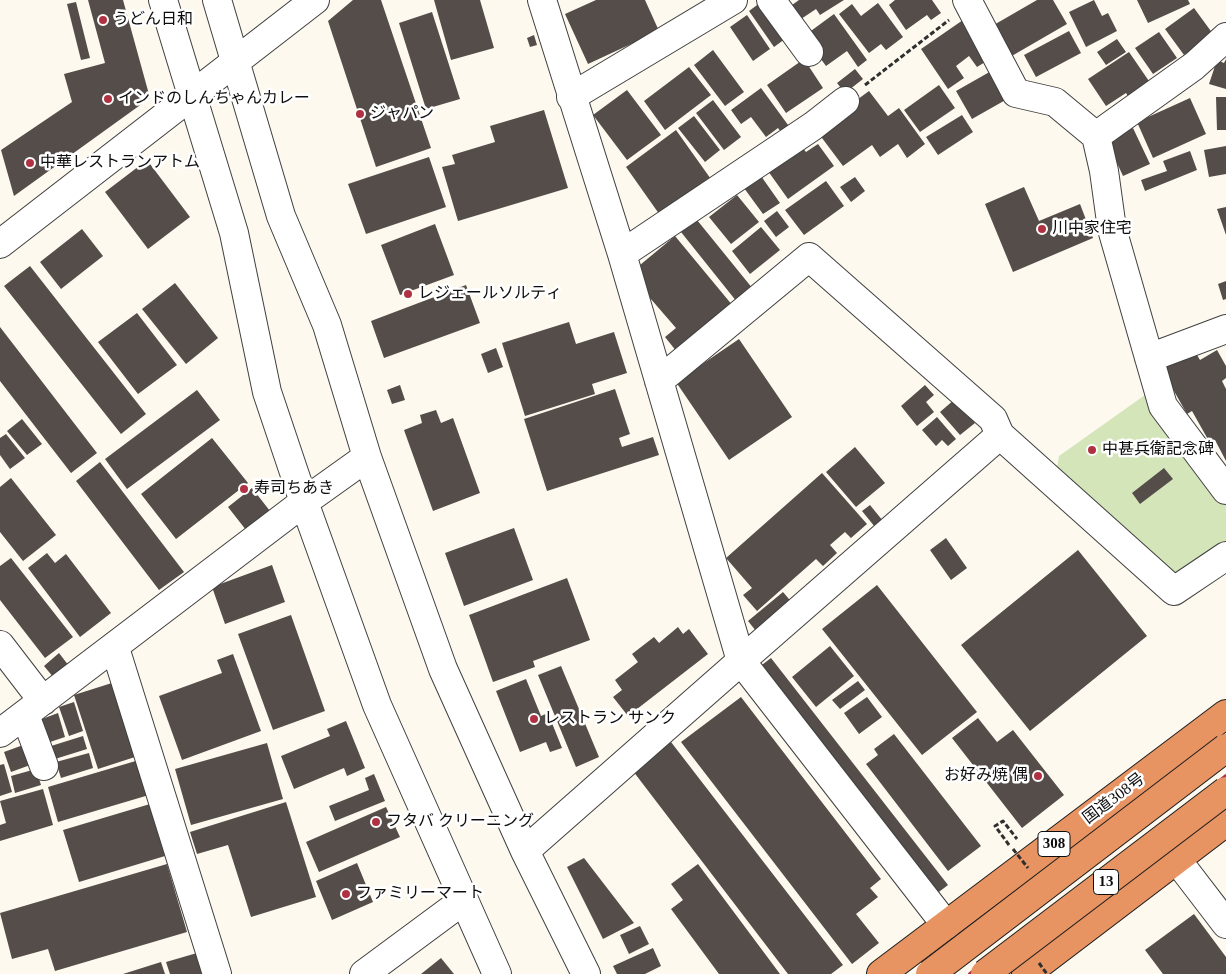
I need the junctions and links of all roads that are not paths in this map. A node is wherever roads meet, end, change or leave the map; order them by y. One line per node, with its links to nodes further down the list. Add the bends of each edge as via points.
1 (163, 0): 11 (street)
2 (217, 0): 10 (street)
3 (315, 0): 10 (street)
4 (542, 0): 12 (street)
5 (734, 0): 12 (street)
6 (771, 0): 9 (street)
7 (968, 2): 14 (street, via 1016,93 1055,102)
8 (1226, 37): 14 (street, via 1194,66)
9 (809, 52)
10 (236, 60): 11 (street); 21 (street, via 281,216 327,325)
11 (191, 96): 15 (street); 23 (street, via 234,233 267,392)
12 (571, 97): 16 (street)
13 (845, 101): 16 (street, via 813,126)
14 (1096, 136): 18 (street, via 1112,229)
15 (0, 244)
16 (622, 254): 19 (street)
17 (1226, 329): 18 (street)
18 (1149, 358): 22 (street, via 1163,406)
19 (659, 381): 20 (street, via 809,257 993,419); 27 (street)
20 (1000, 435): 24 (street, via 1174,591); 27 (street)
21 (367, 457): 23 (street); 35 (street, via 443,668)
22 (1226, 490)
23 (304, 502): 26 (street); 37 (street, via 377,705)
24 (1226, 556)
25 (0, 645): 28 (street)
26 (115, 648): 28 (street); 40 (street)
27 (741, 661): 35 (street); 39 (street)
28 (34, 708): 30 (street); 32 (street)
29 (1226, 714): 39 (highway, 国道308号 / 308)
30 (0, 733)
31 (1226, 748): 45 (highway, 13, bridge)
32 (44, 766)
33 (1226, 791): 46 (highway, 13, bridge)
34 (1226, 822): 36 (highway)
35 (525, 851): 43 (street)
36 (1177, 860): 38 (street); 47 (highway)
37 (464, 900): 41 (street); 42 (street)
38 (1226, 924)
39 (946, 925): 44 (highway, 国道308号 / 308)
40 (217, 974)
41 (364, 974)
42 (497, 974)
43 (586, 974)
44 (881, 974)
45 (930, 974)
46 (985, 974)
47 (1026, 974)

